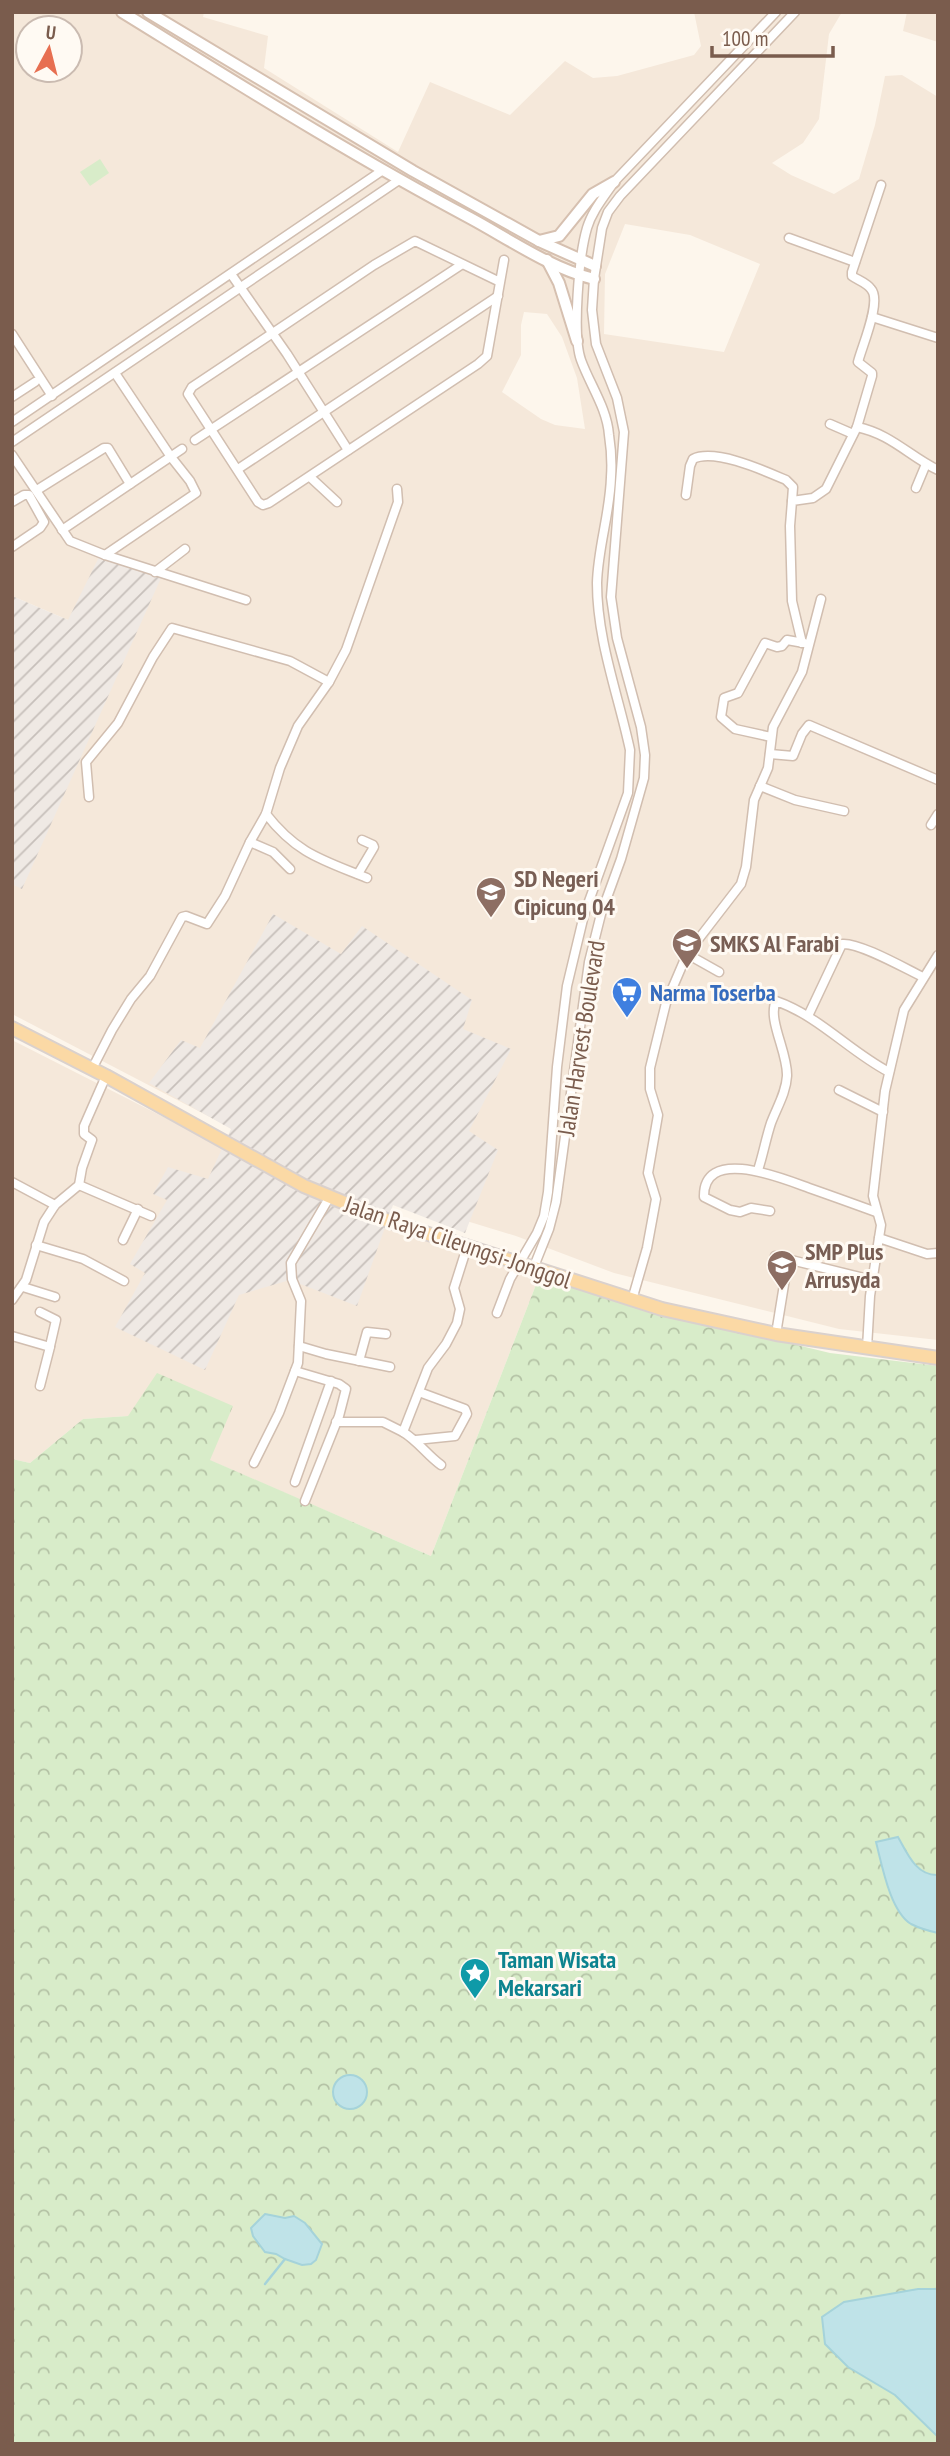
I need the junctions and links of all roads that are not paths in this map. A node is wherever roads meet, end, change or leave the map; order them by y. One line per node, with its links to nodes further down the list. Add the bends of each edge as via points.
1 (122, 12): 7 (street)
2 (148, 12): 12 (street)
3 (776, 12): 5 (street, Jalan Harvest Boulevard)
4 (795, 12): 6 (street, Jalan Harvest Boulevard)
5 (736, 54): 6 (street); 9 (street, Jalan Harvest Boulevard)
6 (747, 63): 18 (street, Jalan Harvest Boulevard, via 608,212)
7 (383, 170): 8 (street); 21 (street)
8 (399, 180): 14 (street); 21 (street)
9 (614, 182): 12 (street, via 593,194 559,236); 15 (street, Jalan Harvest Boulevard, via 587,227)
10 (881, 185): 16 (street)
11 (789, 238): 16 (street)
12 (539, 241): 15 (street)
13 (504, 260): 22 (street)
14 (547, 260): 19 (street); 28 (street)
15 (581, 261): 18 (street); 19 (street, Jalan Harvest Boulevard)
16 (855, 262): 24 (street, via 852,275 874,293)
17 (461, 265): 22 (street); 26 (street, via 415,240); 29 (street)
18 (595, 266): 20 (street, Jalan Harvest Boulevard)
19 (579, 275): 20 (street); 28 (street, Jalan Harvest Boulevard)
20 (594, 279): 90 (street, Jalan Harvest Boulevard, via 596,344 617,398 624,432 611,597 645,755 641,790 589,962)
21 (236, 281): 26 (street); 30 (street); 32 (street, via 176,309)
22 (500, 282): 23 (street)
23 (498, 296): 34 (street); 42 (street, via 487,355)
24 (872, 317): 27 (street); 38 (street, via 858,362 872,376)
25 (12, 334): 32 (street)
26 (272, 334): 29 (street); 37 (street, via 188,391)
27 (938, 338)
28 (577, 341): 88 (street, Jalan Harvest Boulevard, via 609,432 611,478 598,566 598,617 631,764 628,793 573,958)
29 (297, 371): 34 (street); 37 (street)
30 (115, 373): 40 (street); 44 (street)
31 (35, 382): 33 (street)
32 (52, 396): 35 (street)
33 (12, 397)
34 (325, 413): 42 (street); 46 (street)
35 (12, 422)
36 (830, 424): 38 (street)
37 (211, 430): 39 (street); 46 (street)
38 (855, 431): 45 (street, via 892,440); 54 (street, via 826,489 813,498)
39 (195, 440)
40 (12, 442)
41 (182, 449): 44 (street)
42 (348, 450): 48 (street)
43 (12, 455): 52 (street)
44 (171, 457): 49 (street); 60 (street, via 190,481 195,496)
45 (926, 464): 47 (street); 50 (street)
46 (238, 470): 48 (street, via 262,505)
47 (938, 470)
48 (310, 477): 56 (street)
49 (131, 484): 52 (street, via 104,448); 57 (street)
50 (916, 488)
51 (397, 489): 65 (street, via 398,502 362,612)
52 (37, 490): 57 (street)
53 (685, 495): 54 (street, via 693,459 715,456 786,480 793,487)
54 (793, 501): 64 (street, via 792,601)
55 (12, 502): 58 (street, via 29,495 44,522)
56 (337, 502)
57 (62, 530): 60 (street, via 70,541)
58 (12, 547)
59 (185, 549): 61 (street)
60 (105, 555): 61 (street)
61 (155, 572): 63 (street)
62 (821, 599): 64 (street, via 814,633)
63 (246, 600)
64 (805, 644): 66 (street, via 802,672); 66 (street, via 787,640 777,647 765,643 738,693 724,698 721,717 735,729)
65 (329, 682): 70 (street, via 290,661 172,628 118,723 86,762); 72 (street, via 294,735)
66 (771, 737): 67 (street)
67 (770, 754): 68 (street, via 793,756 808,725); 69 (street)
68 (938, 780)
69 (761, 786): 71 (street, via 795,800); 80 (street, via 754,800 741,884)
70 (89, 797)
71 (844, 811)
72 (267, 814): 76 (street); 78 (street, via 293,844)
73 (938, 814): 74 (street)
74 (931, 825)
75 (362, 840): 78 (street, via 374,848)
76 (250, 842): 77 (street, via 273,852); 86 (street, via 209,922 184,915 180,920)
77 (290, 869)
78 (358, 874): 79 (street)
79 (367, 878)
80 (687, 954): 82 (street); 116 (street, via 666,1003 651,1060 650,1089 657,1115 648,1173 656,1199)
81 (938, 954): 83 (street)
82 (719, 972)
83 (923, 977): 84 (street, via 859,947 842,944); 87 (street, via 902,1014)
84 (808, 1016): 87 (street, via 862,1058); 93 (street, via 774,1003 787,1075)
85 (12, 1028): 86 (main road, Jalan Raya Cileungsi-Jonggol)
86 (92, 1069): 89 (main road, Jalan Raya Cileungsi-Jonggol)
87 (889, 1072): 92 (street)
88 (556, 1075): 90 (street); 109 (street, Jalan Harvest Boulevard, via 547,1200 537,1233)
89 (106, 1076): 95 (street, via 84,1126 84,1134 92,1140); 96 (main road, Jalan Raya Cileungsi-Jonggol)
90 (573, 1076): 110 (street, Jalan Harvest Boulevard, via 556,1202)
91 (839, 1090): 92 (street)
92 (883, 1111): 100 (street, via 873,1196)
93 (758, 1170): 99 (street, via 717,1173 709,1178 703,1195 730,1210); 100 (street)
94 (12, 1182): 97 (street)
95 (79, 1185): 97 (street); 98 (street)
96 (329, 1198): 105 (main road, Jalan Raya Cileungsi-Jonggol); 123 (street, via 291,1263 300,1296)
97 (55, 1205): 104 (street)
98 (138, 1209): 101 (street); 103 (street)
99 (770, 1211)
100 (876, 1212): 102 (street)
101 (151, 1216)
102 (879, 1238): 106 (street, via 927,1254); 111 (street)
103 (123, 1240)
104 (36, 1245): 112 (street, via 83,1259); 113 (street)
105 (467, 1247): 109 (main road, Jalan Raya Cileungsi-Jonggol); 131 (street, via 454,1288 460,1309 457,1324 428,1368)
106 (938, 1253)
107 (775, 1256): 108 (street)
108 (788, 1260): 111 (street); 120 (street)
109 (518, 1264): 110 (main road, Jalan Raya Cileungsi-Jonggol); 118 (street, Jalan Harvest Boulevard)
110 (533, 1269): 116 (main road, Jalan Raya Cileungsi-Jonggol)
111 (873, 1280): 124 (street)
112 (124, 1282)
113 (23, 1287): 114 (street); 115 (street)
114 (55, 1297)
115 (12, 1300)
116 (632, 1300): 120 (main road, Jalan Raya Cileungsi-Jonggol)
117 (40, 1312): 122 (street, via 57,1321)
118 (498, 1312)
119 (386, 1334): 126 (street, via 367,1332)
120 (776, 1334): 124 (main road, Jalan Raya Cileungsi-Jonggol)
121 (12, 1336): 122 (street)
122 (50, 1346): 130 (street)
123 (299, 1346): 126 (street); 128 (street)
124 (867, 1348): 125 (main road, Jalan Raya Cileungsi-Jonggol)
125 (938, 1358)
126 (359, 1361): 127 (street)
127 (390, 1367)
128 (295, 1371): 129 (street); 135 (street)
129 (331, 1381): 132 (street, via 346,1389); 137 (street)
130 (40, 1386)
131 (419, 1392): 133 (street); 134 (street, via 462,1407 467,1414 455,1436)
132 (337, 1422): 133 (street, via 383,1422); 138 (street)
133 (403, 1433): 134 (street)
134 (416, 1440): 136 (street)
135 (254, 1463)
136 (441, 1465)
137 (295, 1482)
138 (305, 1501)

